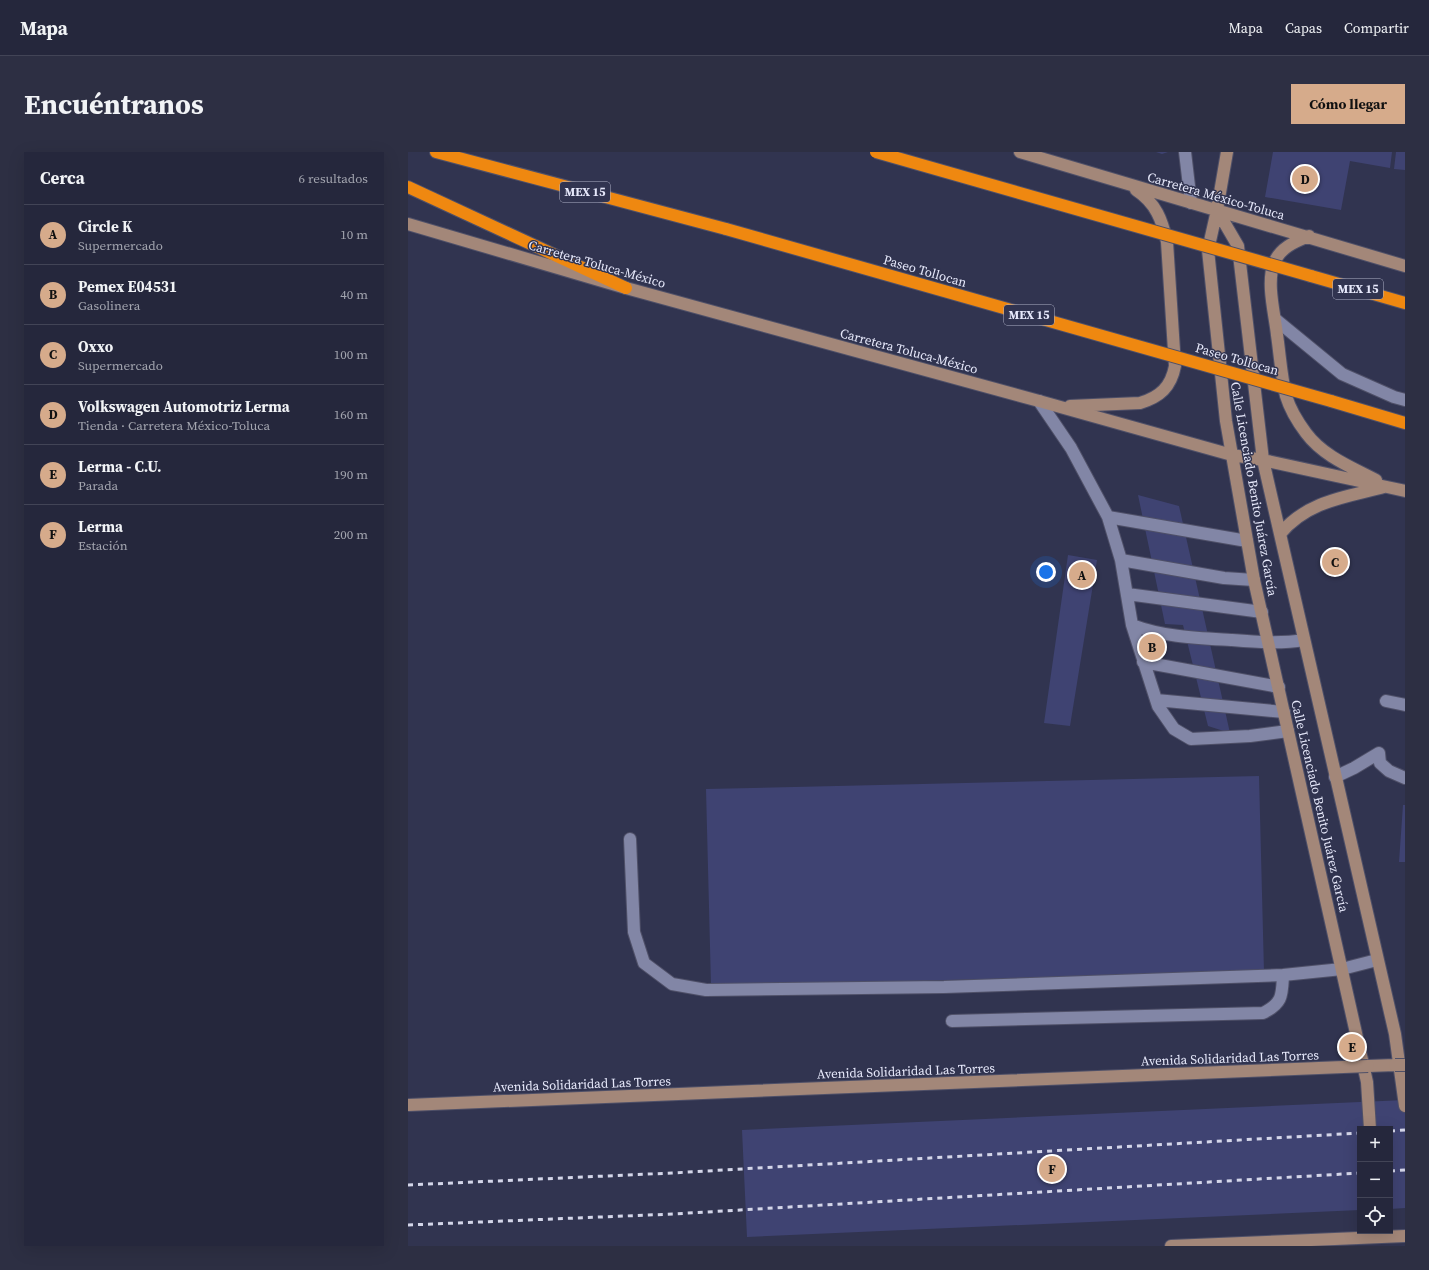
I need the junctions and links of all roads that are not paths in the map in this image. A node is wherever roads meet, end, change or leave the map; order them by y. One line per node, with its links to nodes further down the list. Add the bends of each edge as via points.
1 (431, 152): 6 (highway, Paseo Tollocan)
2 (876, 152): 15 (highway, MEX 15, bridge)
3 (1020, 152): 8 (main road, Carretera México-Toluca)
4 (1184, 152): 9 (street)
5 (1227, 152): 10 (main road)
6 (440, 154): 20 (highway, Paseo Tollocan / MEX 15, bridge, via 726,229)
7 (408, 187): 14 (highway)
8 (1132, 187): 9 (main road, Carretera México-Toluca); 19 (main road, via 1156,210 1167,242 1175,366 1173,378 1160,394 1140,403)
9 (1191, 203): 10 (main road, Carretera México-Toluca)
10 (1217, 210): 12 (main road, Carretera México-Toluca); 21 (main road, Calle Licenciado Benito Juárez García, via 1208,250 1226,421); 22 (main road, Calle Licenciado Benito Juárez García, via 1238,246)
11 (408, 224): 14 (main road, Carretera Toluca-México)
12 (1309, 236): 13 (main road, Carretera México-Toluca); 16 (main road, via 1291,243 1278,255 1274,263 1271,284)
13 (1405, 266)
14 (626, 288): 18 (main road, Carretera Toluca-México)
15 (1405, 303)
16 (1275, 319): 17 (street, via 1342,374); 23 (main road, via 1286,395 1299,423 1329,455)
17 (1405, 400)
18 (1039, 401): 19 (main road, Carretera Toluca-México); 25 (street, via 1071,448)
19 (1060, 407): 21 (main road, Carretera Toluca-México)
20 (1405, 423)
21 (1232, 455): 22 (main road, Carretera Toluca-México); 27 (main road, Calle Licenciado Benito Juárez García)
22 (1262, 460): 23 (main road, Carretera Toluca-México); 26 (main road, Calle Licenciado Benito Juárez García)
23 (1387, 486): 24 (main road, Carretera Toluca-México); 26 (main road, via 1344,496 1321,505 1289,523)
24 (1405, 491)
25 (1108, 517): 27 (street); 28 (street)
26 (1280, 534): 33 (main road, Calle Licenciado Benito Juárez García)
27 (1247, 541): 29 (main road, Calle Licenciado Benito Juárez García)
28 (1121, 560): 29 (street, via 1224,578); 30 (street)
29 (1254, 580): 31 (main road, Calle Licenciado Benito Juárez García)
30 (1127, 594): 31 (street); 32 (street)
31 (1262, 612): 34 (main road, Calle Licenciado Benito Juárez García)
32 (1132, 625): 34 (street, via 1180,637); 35 (street)
33 (1304, 640): 34 (street); 42 (main road, Calle Licenciado Benito Juárez García)
34 (1269, 643): 36 (main road, Calle Licenciado Benito Juárez García)
35 (1143, 662): 36 (street); 37 (street)
36 (1279, 687): 40 (main road, Calle Licenciado Benito Juárez García)
37 (1156, 700): 40 (street); 41 (street, via 1174,729 1191,739)
38 (1386, 700): 39 (street)
39 (1405, 706)
40 (1284, 712): 41 (main road, Calle Licenciado Benito Juárez García)
41 (1288, 731): 46 (main road, Calle Licenciado Benito Juárez García)
42 (1335, 777): 43 (street, via 1379,753 1380,763 1389,771); 45 (main road, Calle Licenciado Benito Juárez García)
43 (1405, 778)
44 (630, 839): 47 (street, via 634,932 644,963 672,984 706,990 904,988)
45 (1378, 960): 46 (street); 51 (main road, Calle Licenciado Benito Juárez García, via 1395,1034)
46 (1342, 969): 47 (street); 52 (main road, Calle Licenciado Benito Juárez García, via 1367,1082)
47 (1282, 975): 48 (street, via 1282,993 1275,1007 1264,1012)
48 (952, 1021)
49 (1405, 1065): 50 (main road, Avenida Solidaridad Las Torres, bridge)
50 (408, 1105)
51 (1405, 1106)
52 (1370, 1126)
53 (1405, 1236): 54 (main road)
54 (1377, 1238): 55 (main road)
55 (1172, 1246)

